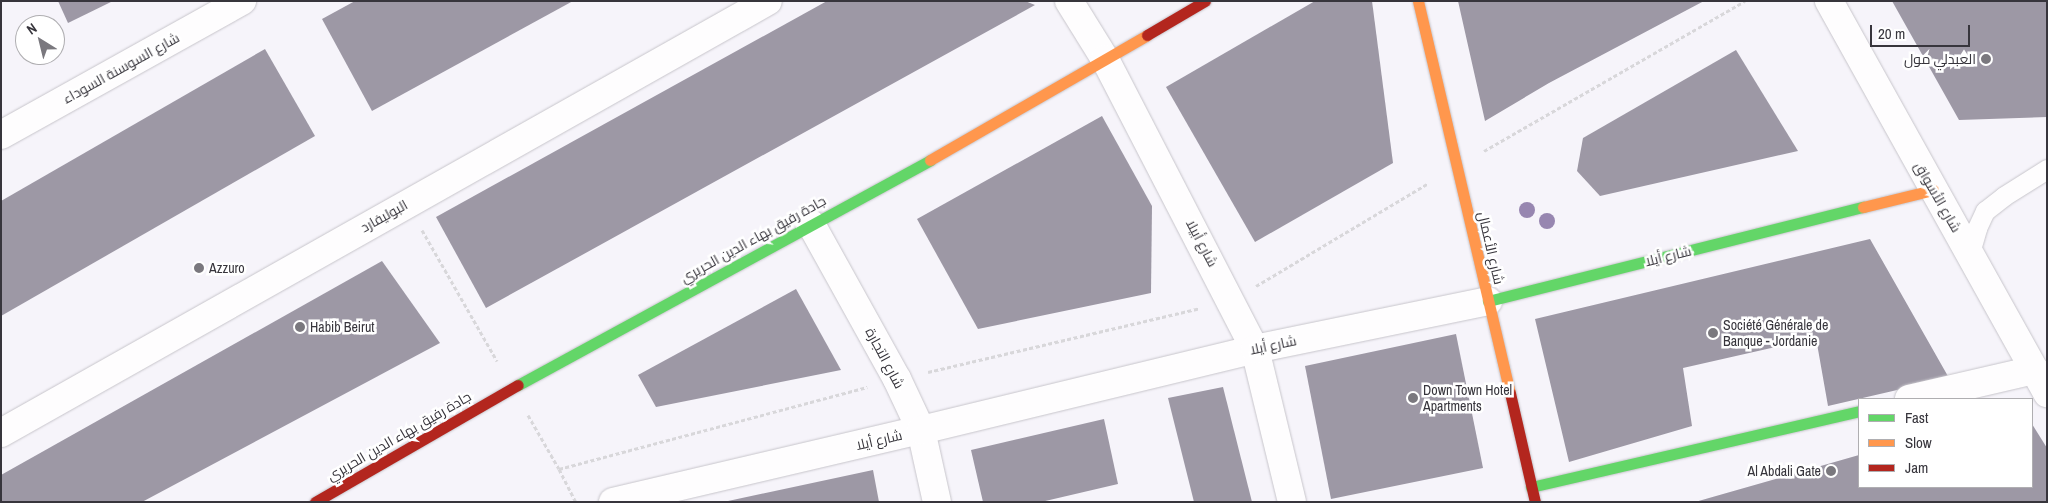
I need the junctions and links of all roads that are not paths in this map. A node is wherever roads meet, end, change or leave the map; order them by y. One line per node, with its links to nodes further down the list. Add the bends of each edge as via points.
1 (242, 1): 8 (street, شارع السوسنة السوداء)
2 (768, 1): 19 (street, البوليفارد)
3 (1069, 1): 7 (street, شارع أبيلا)
4 (1204, 1): 7 (street, جادة رفيق بهاء الدين الحريري)
5 (1418, 1): 13 (street, شارع الأعمال)
6 (1829, 1): 10 (street, شارع الأسواق)
7 (1105, 59): 11 (street, جادة رفيق بهاء الدين الحريري); 14 (street, شارع أبيلا)
8 (1, 135)
9 (2047, 169): 12 (lane, via 1985,211 1976,228)
10 (1933, 190): 12 (street, شارع الأسواق); 13 (street, شارع أيلا)
11 (811, 224): 18 (street, شارع التجارة, via 897,379); 21 (street, جادة رفيق بهاء الدين الحريري, via 512,388)
12 (1970, 253): 15 (street, شارع الأسواق)
13 (1488, 301): 14 (street, شارع أيلا); 20 (street, شارع الأعمال)
14 (1255, 349): 18 (street, شارع أيلا); 24 (street, شارع أبيلا)
15 (2041, 381): 16 (street)
16 (1916, 398)
17 (1858, 411): 20 (street)
18 (921, 430): 22 (street, شارع أيلا); 23 (street, شارع التجارة)
19 (1, 433)
20 (1531, 487): 25 (street, شارع الأعمال)
21 (316, 502)
22 (613, 502)
23 (937, 502)
24 (1292, 502)
25 (1535, 502)

